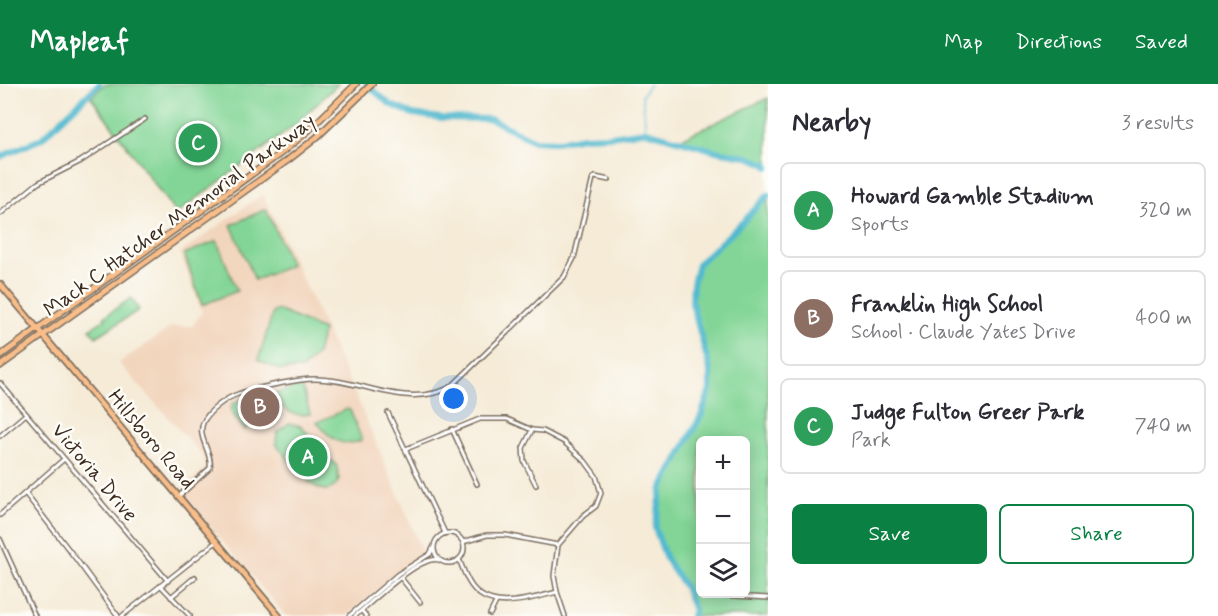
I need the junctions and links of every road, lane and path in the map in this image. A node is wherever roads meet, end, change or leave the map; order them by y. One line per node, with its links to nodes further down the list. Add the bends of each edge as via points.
1 (356, 84): 7 (highway, Mack C Hatcher Memorial Parkway, via 281,153)
2 (372, 84): 8 (highway, Mack C Hatcher Memorial Parkway, via 288,160)
3 (145, 119): 5 (street, via 81,161 40,181)
4 (609, 180): 22 (street, via 593,178 574,258 564,277 451,387 421,397 403,396 314,379 239,393 207,417 202,433 210,468)
5 (0, 214)
6 (0, 284): 7 (main road, Hillsboro Road)
7 (37, 328): 8 (main road, Hillsboro Road); 9 (highway, Mack C Hatcher Memorial Parkway)
8 (43, 336): 10 (highway, Mack C Hatcher Memorial Parkway); 22 (main road, Hillsboro Road)
9 (0, 357)
10 (0, 366)
11 (0, 383): 12 (street, Victoria Drive)
12 (26, 414): 16 (street); 18 (street, Victoria Drive)
13 (388, 414): 17 (street)
14 (452, 429): 15 (street, via 480,418 507,419); 17 (street); 19 (street)
15 (532, 430): 20 (street, via 523,448 524,461); 28 (street, via 564,442 581,457 596,476 601,493 596,506)
16 (0, 436)
17 (406, 449): 24 (street)
18 (63, 459): 21 (street); 34 (street, Victoria Drive)
19 (477, 484)
20 (536, 485)
21 (25, 493): 23 (street); 45 (street)
22 (179, 497): 26 (main road, Hillsboro Road)
23 (0, 515)
24 (445, 533): 27 (street, via 456,534); 29 (street)
25 (0, 539): 44 (street)
26 (216, 542): 34 (street); 47 (main road, Hillsboro Road)
27 (463, 542): 28 (street, via 496,535); 30 (street)
28 (558, 545): 36 (street, via 554,576)
29 (434, 548): 31 (street); 32 (street)
30 (459, 559): 31 (street, via 451,563); 41 (street, via 470,584)
31 (439, 560): 32 (street, via 430,559)
32 (399, 576): 40 (street); 42 (street); 48 (street)
33 (195, 577): 37 (street)
34 (168, 581): 35 (street)
35 (161, 586): 37 (street); 45 (street)
36 (557, 592): 41 (street); 51 (street)
37 (171, 597): 46 (street)
38 (750, 597): 39 (street)
39 (768, 598)
40 (420, 602)
41 (496, 602): 43 (street)
42 (362, 611): 49 (street); 50 (street)
43 (490, 614)
44 (35, 616)
45 (120, 616)
46 (190, 616)
47 (279, 616)
48 (349, 616)
49 (355, 616)
50 (366, 616)
51 (565, 616)

